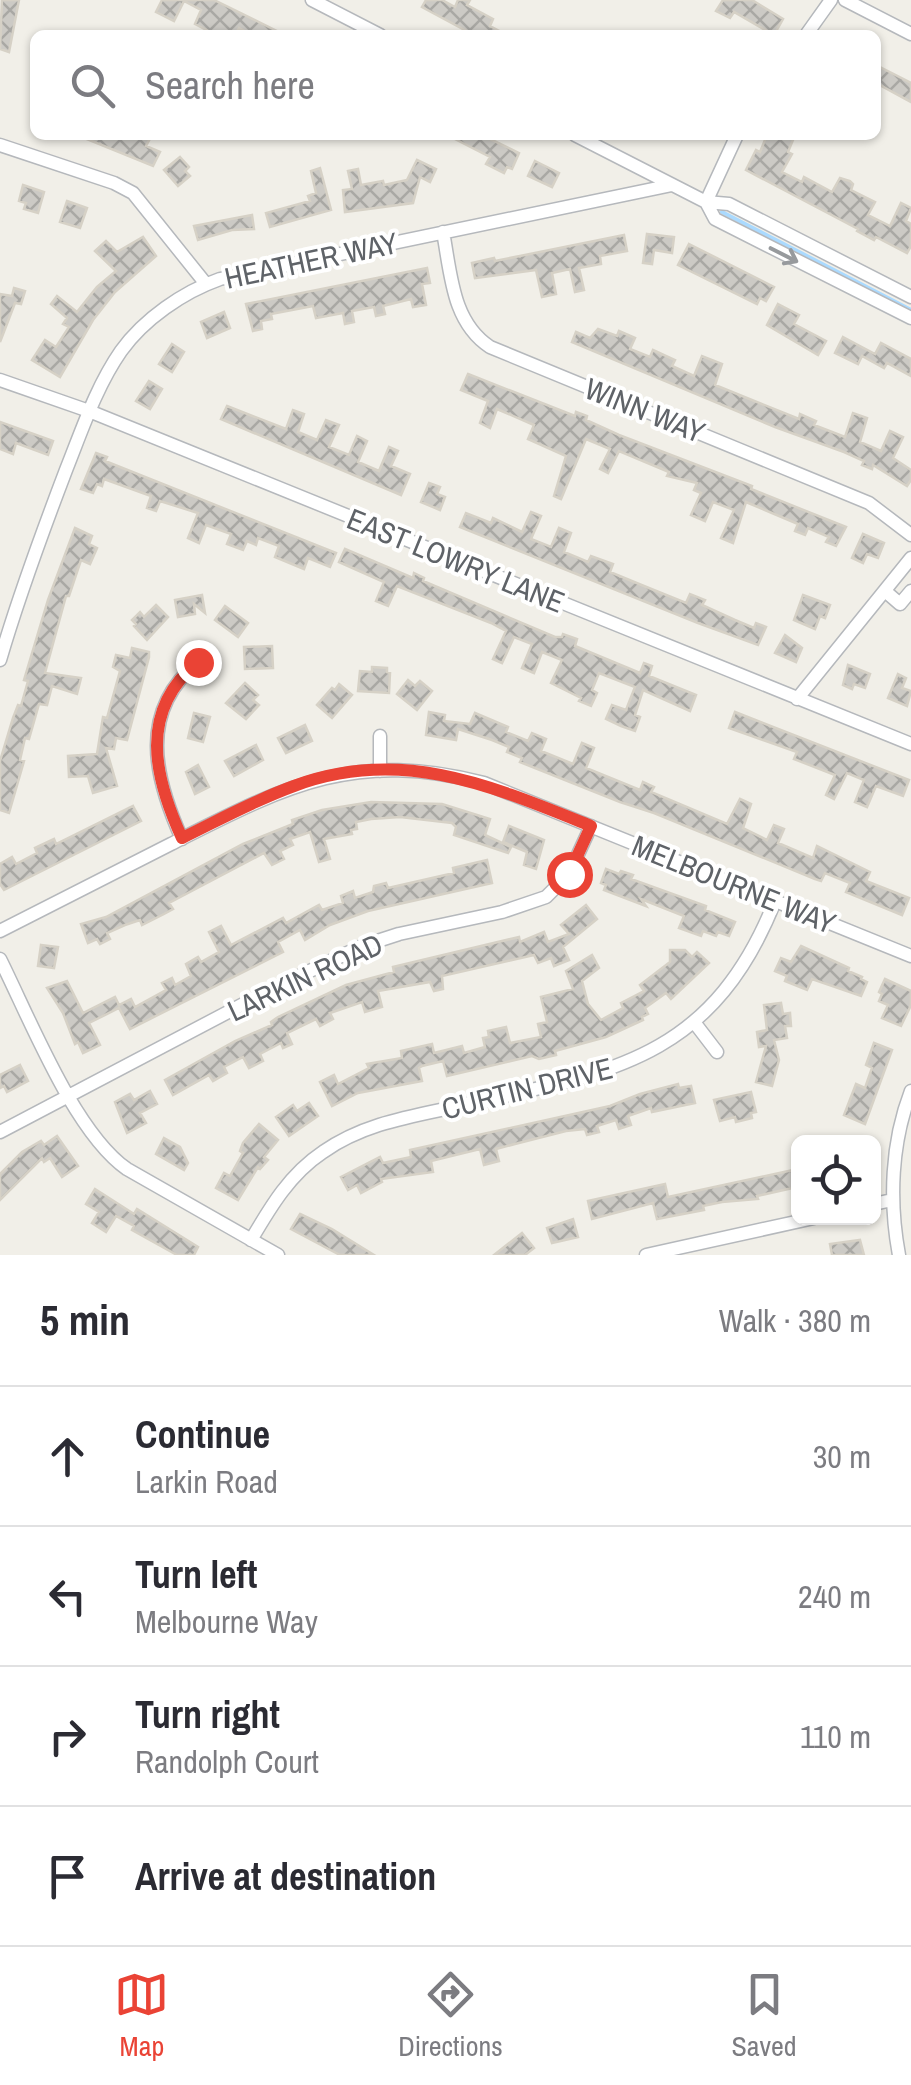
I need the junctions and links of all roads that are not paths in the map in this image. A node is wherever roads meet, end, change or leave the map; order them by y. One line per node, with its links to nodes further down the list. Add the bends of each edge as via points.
1 (312, 0): 4 (street)
2 (831, 0): 5 (street)
3 (846, 0): 6 (street)
4 (370, 30)
5 (810, 30)
6 (911, 34)
7 (585, 140): 10 (street)
8 (735, 140): 11 (street)
9 (0, 145): 13 (street, via 134,193)
10 (672, 185): 11 (street); 12 (street, HEATHER WAY)
11 (706, 202): 14 (street, via 728,204); 15 (street, one-way to 15, via 715,218)
12 (443, 232): 13 (street, HEATHER WAY); 18 (street, WINN WAY, via 462,319 490,347 870,503)
13 (206, 284): 17 (street, HEATHER WAY, via 134,336)
14 (911, 297)
15 (911, 318)
16 (0, 380): 17 (street, EAST LOWRY LANE)
17 (89, 411): 22 (street, HEATHER WAY); 24 (street, EAST LOWRY LANE)
18 (911, 535)
19 (911, 558): 20 (street)
20 (884, 591): 21 (street, via 900,604); 24 (street)
21 (911, 591)
22 (0, 660)
23 (198, 662): 29 (street, via 174,684 157,740 158,778)
24 (797, 699): 26 (street, EAST LOWRY LANE)
25 (380, 736): 27 (street)
26 (911, 744)
27 (380, 771): 28 (street, MELBOURNE WAY, via 484,783); 29 (street, MELBOURNE WAY, via 297,784)
28 (591, 826): 30 (street, MELBOURNE WAY); 37 (street, LARKIN ROAD, via 569,874 546,896 362,946)
29 (182, 838): 31 (street, MELBOURNE WAY)
30 (775, 902): 32 (street, MELBOURNE WAY); 34 (street, CURTIN DRIVE, via 744,966)
31 (0, 931)
32 (911, 956)
33 (0, 959): 37 (street)
34 (694, 1022): 35 (street); 42 (street, CURTIN DRIVE, via 657,1049 608,1071 358,1132 290,1180)
35 (717, 1052)
36 (911, 1091): 39 (street, via 899,1130)
37 (68, 1094): 38 (street, LARKIN ROAD); 42 (street, via 90,1134 116,1161)
38 (0, 1132)
39 (892, 1200): 40 (street); 45 (street)
40 (881, 1202)
41 (791, 1223): 44 (street)
42 (251, 1240): 43 (street)
43 (278, 1255)
44 (646, 1255)
45 (899, 1255)

